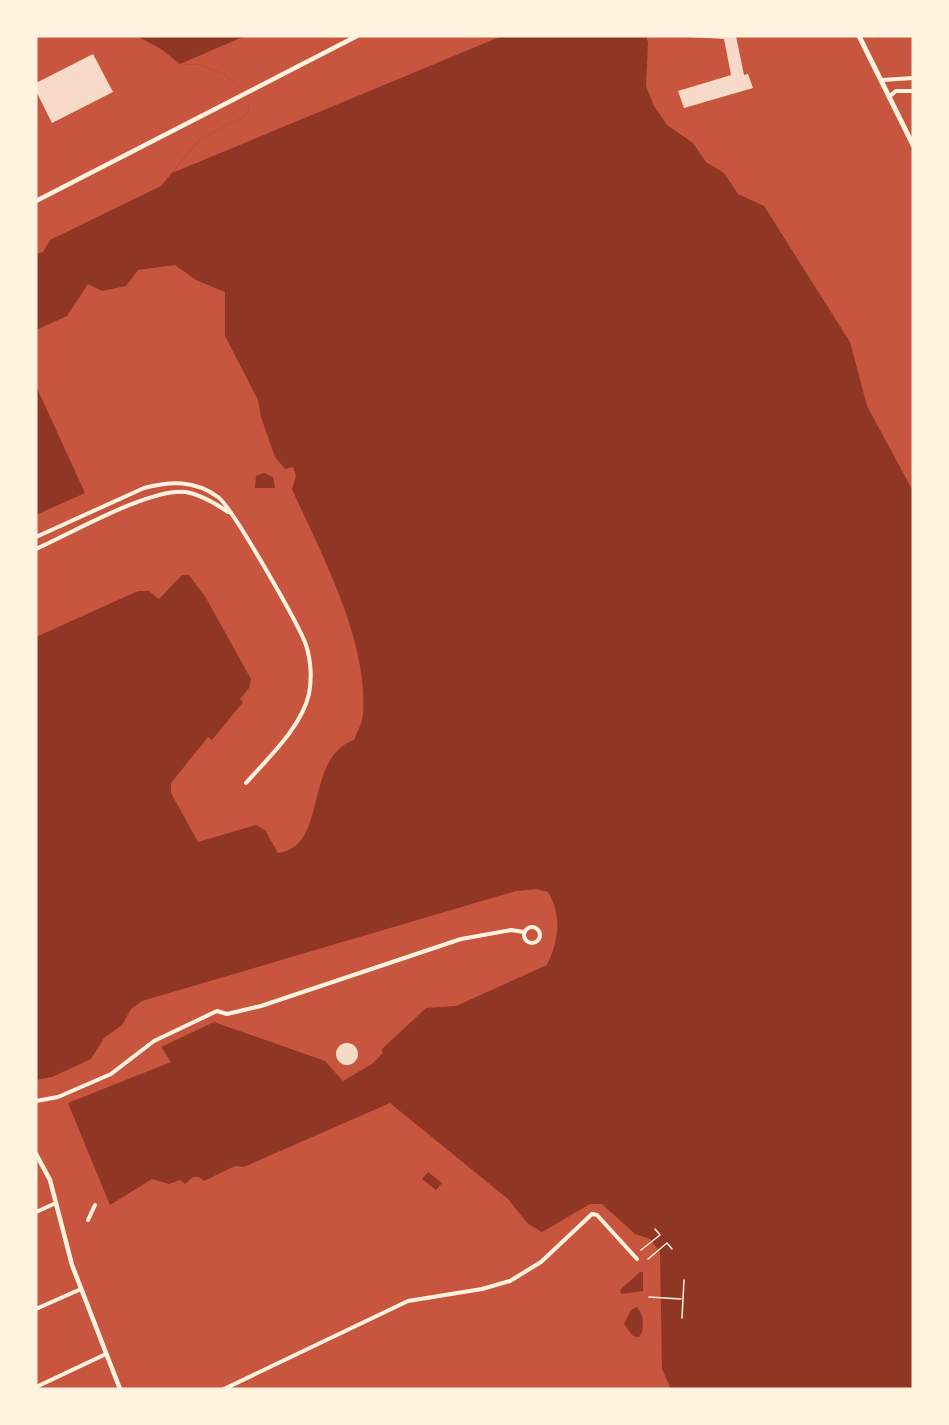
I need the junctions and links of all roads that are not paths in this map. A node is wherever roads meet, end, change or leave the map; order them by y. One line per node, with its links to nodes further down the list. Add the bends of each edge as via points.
1 (357, 36): 8 (street)
2 (859, 36): 4 (main road)
3 (913, 78): 4 (street)
4 (882, 80): 6 (main road)
5 (913, 91): 6 (street, via 896,91)
6 (890, 96): 7 (main road)
7 (913, 145)
8 (36, 201)
9 (144, 488): 10 (street); 11 (street); 12 (street, via 186,483 219,498)
10 (148, 499): 12 (street, via 186,492); 13 (street)
11 (88, 514): 13 (street); 14 (street)
12 (231, 514): 16 (street, via 305,643 310,677 303,711)
13 (93, 523): 15 (street)
14 (36, 537)
15 (36, 549)
16 (246, 783)
17 (524, 932): 17 (street, via 530,943 540,937 540,930 534,927); 18 (street, via 491,932 461,939 261,1006 227,1014 217,1011 154,1041 111,1074 58,1098)
18 (36, 1101)
19 (36, 1154): 20 (street)
20 (57, 1203): 22 (street); 25 (street)
21 (95, 1205): 23 (street)
22 (36, 1212)
23 (88, 1220)
24 (637, 1259): 30 (street, via 592,1214 541,1262 510,1281 408,1301)
25 (81, 1288): 26 (street); 27 (street)
26 (36, 1309)
27 (106, 1354): 28 (street); 29 (street)
28 (36, 1388)
29 (120, 1389)
30 (225, 1389)

